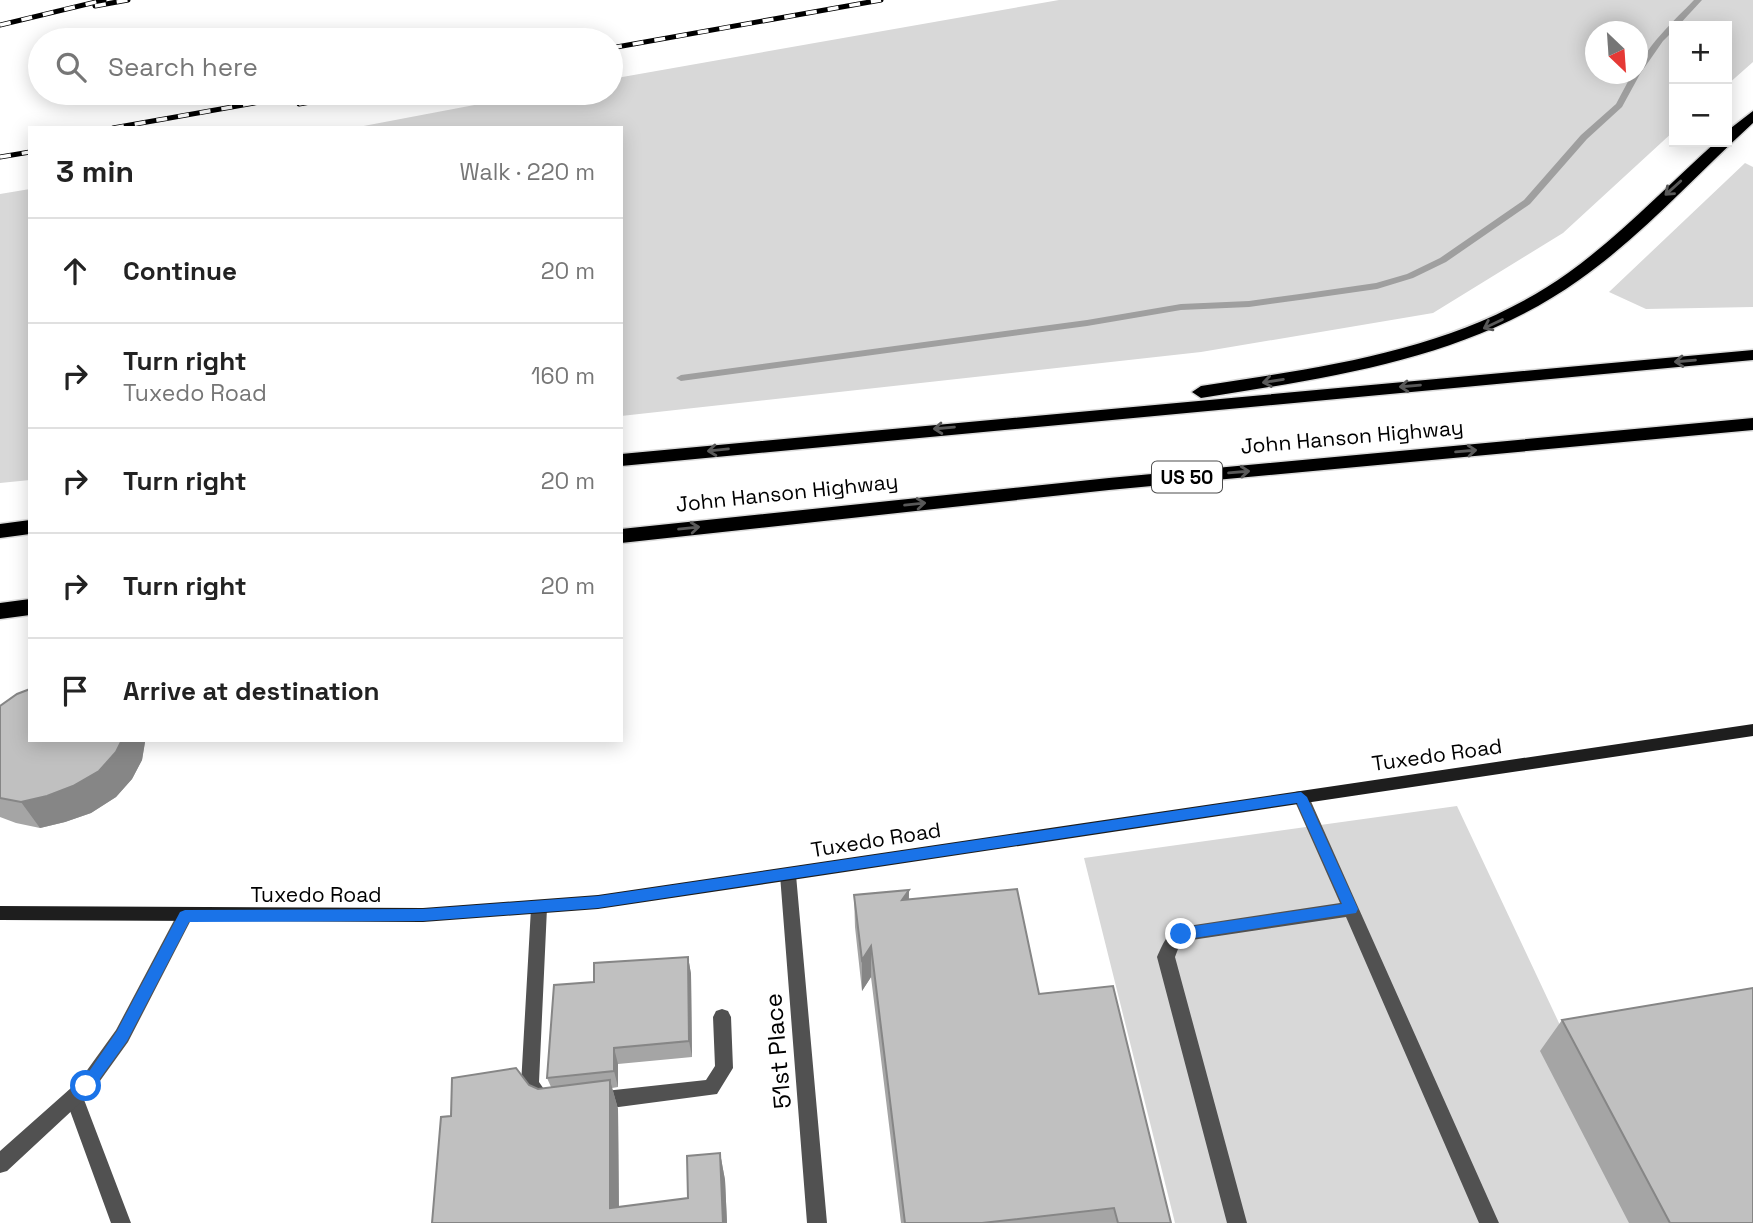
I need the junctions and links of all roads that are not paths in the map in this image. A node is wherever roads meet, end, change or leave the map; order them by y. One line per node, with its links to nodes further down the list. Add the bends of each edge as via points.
1 (1753, 115): 2 (highway)
2 (1732, 134)
3 (1717, 147): 5 (highway, one-way to 5, via 1575,276 1477,332 1352,367)
4 (1753, 355): 5 (highway, one-way to 5)
5 (1012, 422): 7 (highway, one-way to 7)
6 (1753, 424): 10 (highway, John Hanson Highway / US 50, one-way to 6)
7 (623, 460)
8 (28, 527): 9 (highway)
9 (0, 531)
10 (623, 536)
11 (28, 607): 12 (highway)
12 (0, 611)
13 (1753, 730): 14 (main road, Tuxedo Road)
14 (1301, 797): 15 (main road, Tuxedo Road); 17 (street)
15 (788, 875): 16 (main road, Tuxedo Road); 24 (street, 51st Place)
16 (539, 908): 19 (main road, Tuxedo Road, via 423,915); 20 (street, via 530,1085 548,1106 711,1088 724,1068)
17 (1351, 909): 25 (street, via 1181,934 1166,957); 26 (street)
18 (2, 916): 19 (main road, Tuxedo Road)
19 (185, 916): 21 (street, via 122,1036)
20 (722, 1017)
21 (74, 1097): 22 (street); 23 (street)
22 (0, 1164)
23 (121, 1223)
24 (817, 1223)
25 (1237, 1223)
26 (1489, 1223)

